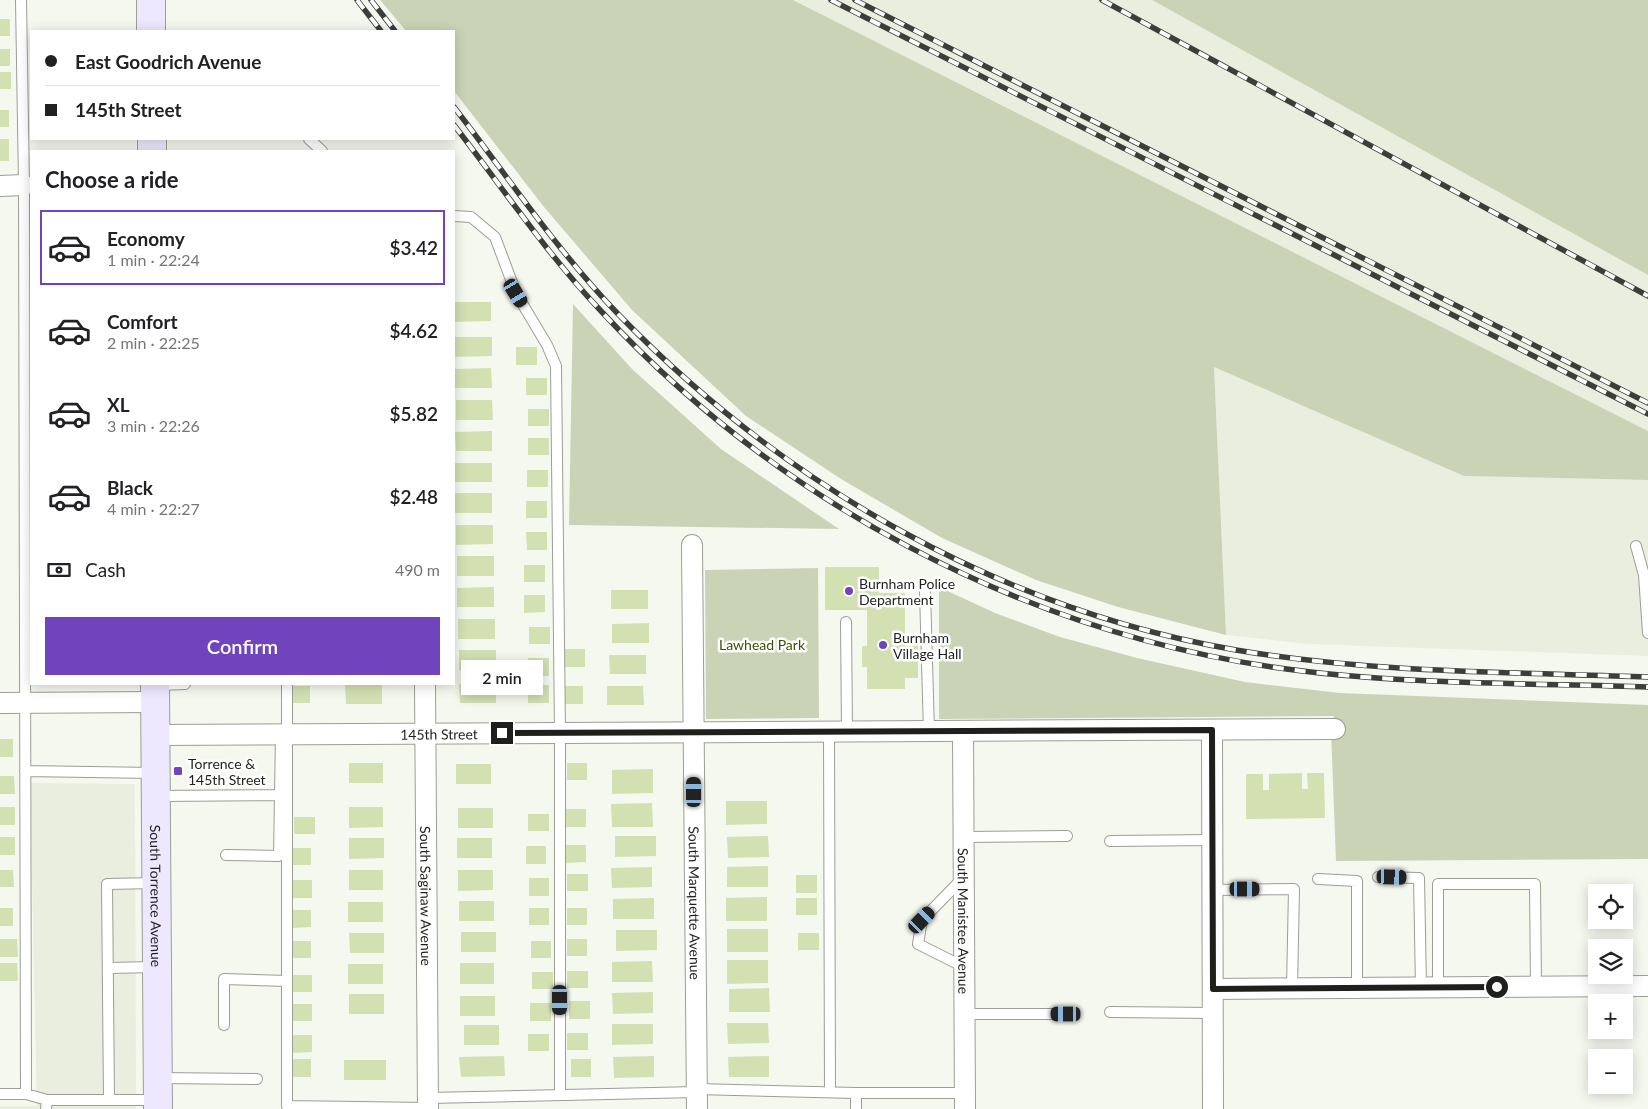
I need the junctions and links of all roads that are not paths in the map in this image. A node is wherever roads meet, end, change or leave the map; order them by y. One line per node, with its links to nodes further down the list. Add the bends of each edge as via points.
1 (21, 0): 7 (lane)
2 (151, 0): 3 (main road)
3 (151, 30)
4 (310, 140): 5 (lane)
5 (321, 150)
6 (0, 186): 7 (street)
7 (24, 186): 19 (lane)
8 (455, 216): 26 (lane, via 471,217 495,237 516,293 556,366)
9 (692, 545): 27 (street, South Marquette Avenue)
10 (1636, 546): 13 (lane, via 1644,575)
11 (925, 592): 23 (lane)
12 (846, 622): 22 (lane)
13 (1648, 633)
14 (181, 685): 17 (lane)
15 (287, 685): 28 (lane)
16 (425, 685): 25 (street, South Saginaw Avenue)
17 (155, 690): 19 (street); 29 (main road, South Torrence Avenue)
18 (0, 702): 19 (street)
19 (24, 702): 30 (lane)
20 (1334, 729): 21 (street, 145th Street)
21 (1212, 730): 24 (street, 145th Street); 35 (street)
22 (838, 732): 23 (street, 145th Street); 27 (street, 145th Street); 59 (lane)
23 (928, 732): 24 (street, 145th Street)
24 (963, 732): 34 (street, South Manistee Avenue)
25 (426, 733): 26 (street, 145th Street); 28 (street, 145th Street); 70 (street, South Saginaw Avenue)
26 (560, 733): 27 (street, 145th Street); 63 (lane)
27 (693, 733): 65 (street, South Marquette Avenue)
28 (284, 734): 29 (street, 145th Street); 32 (lane); 46 (lane)
29 (155, 735): 31 (main road, South Torrence Avenue)
30 (25, 771): 31 (lane); 62 (lane)
31 (156, 784): 32 (lane); 41 (main road, South Torrence Avenue)
32 (280, 795): 37 (lane, via 279,856)
33 (1067, 836): 34 (lane)
34 (964, 837): 38 (street, South Manistee Avenue)
35 (1213, 840): 36 (lane); 42 (street)
36 (1110, 841)
37 (226, 855)
38 (964, 877): 44 (street, South Manistee Avenue); 44 (lane, via 922,920 918,944)
39 (1378, 877): 51 (lane, via 1420,878)
40 (1318, 879): 50 (lane, via 1357,881)
41 (156, 883): 43 (main road, South Torrence Avenue); 45 (lane, via 107,884)
42 (1213, 890): 49 (lane, via 1294,889); 52 (street)
43 (157, 967): 45 (lane); 64 (main road, South Torrence Avenue)
44 (964, 967): 55 (street, South Manistee Avenue)
45 (109, 968): 66 (lane)
46 (287, 981): 57 (lane, via 224,979); 70 (lane, via 287,1106)
47 (1648, 986): 48 (street)
48 (1536, 987): 51 (street); 51 (lane, via 1535,884 1438,884)
49 (1292, 988): 50 (street); 52 (street)
50 (1357, 988): 51 (street)
51 (1430, 988)
52 (1213, 989): 54 (street)
53 (1110, 1012): 54 (lane)
54 (1213, 1013): 72 (street)
55 (965, 1014): 56 (lane); 67 (street, South Manistee Avenue)
56 (1066, 1014)
57 (224, 1025)
58 (257, 1079): 64 (lane)
59 (830, 1092): 60 (lane); 65 (lane)
60 (856, 1093): 67 (lane); 71 (lane)
61 (0, 1094): 62 (lane)
62 (26, 1094): 68 (lane)
63 (560, 1095): 65 (lane); 70 (lane)
64 (158, 1096): 69 (lane)
65 (697, 1097)
66 (109, 1100): 68 (lane); 69 (lane)
67 (965, 1101)
68 (46, 1104)
69 (126, 1104)
70 (428, 1105)
71 (856, 1109)
72 (1213, 1109)

